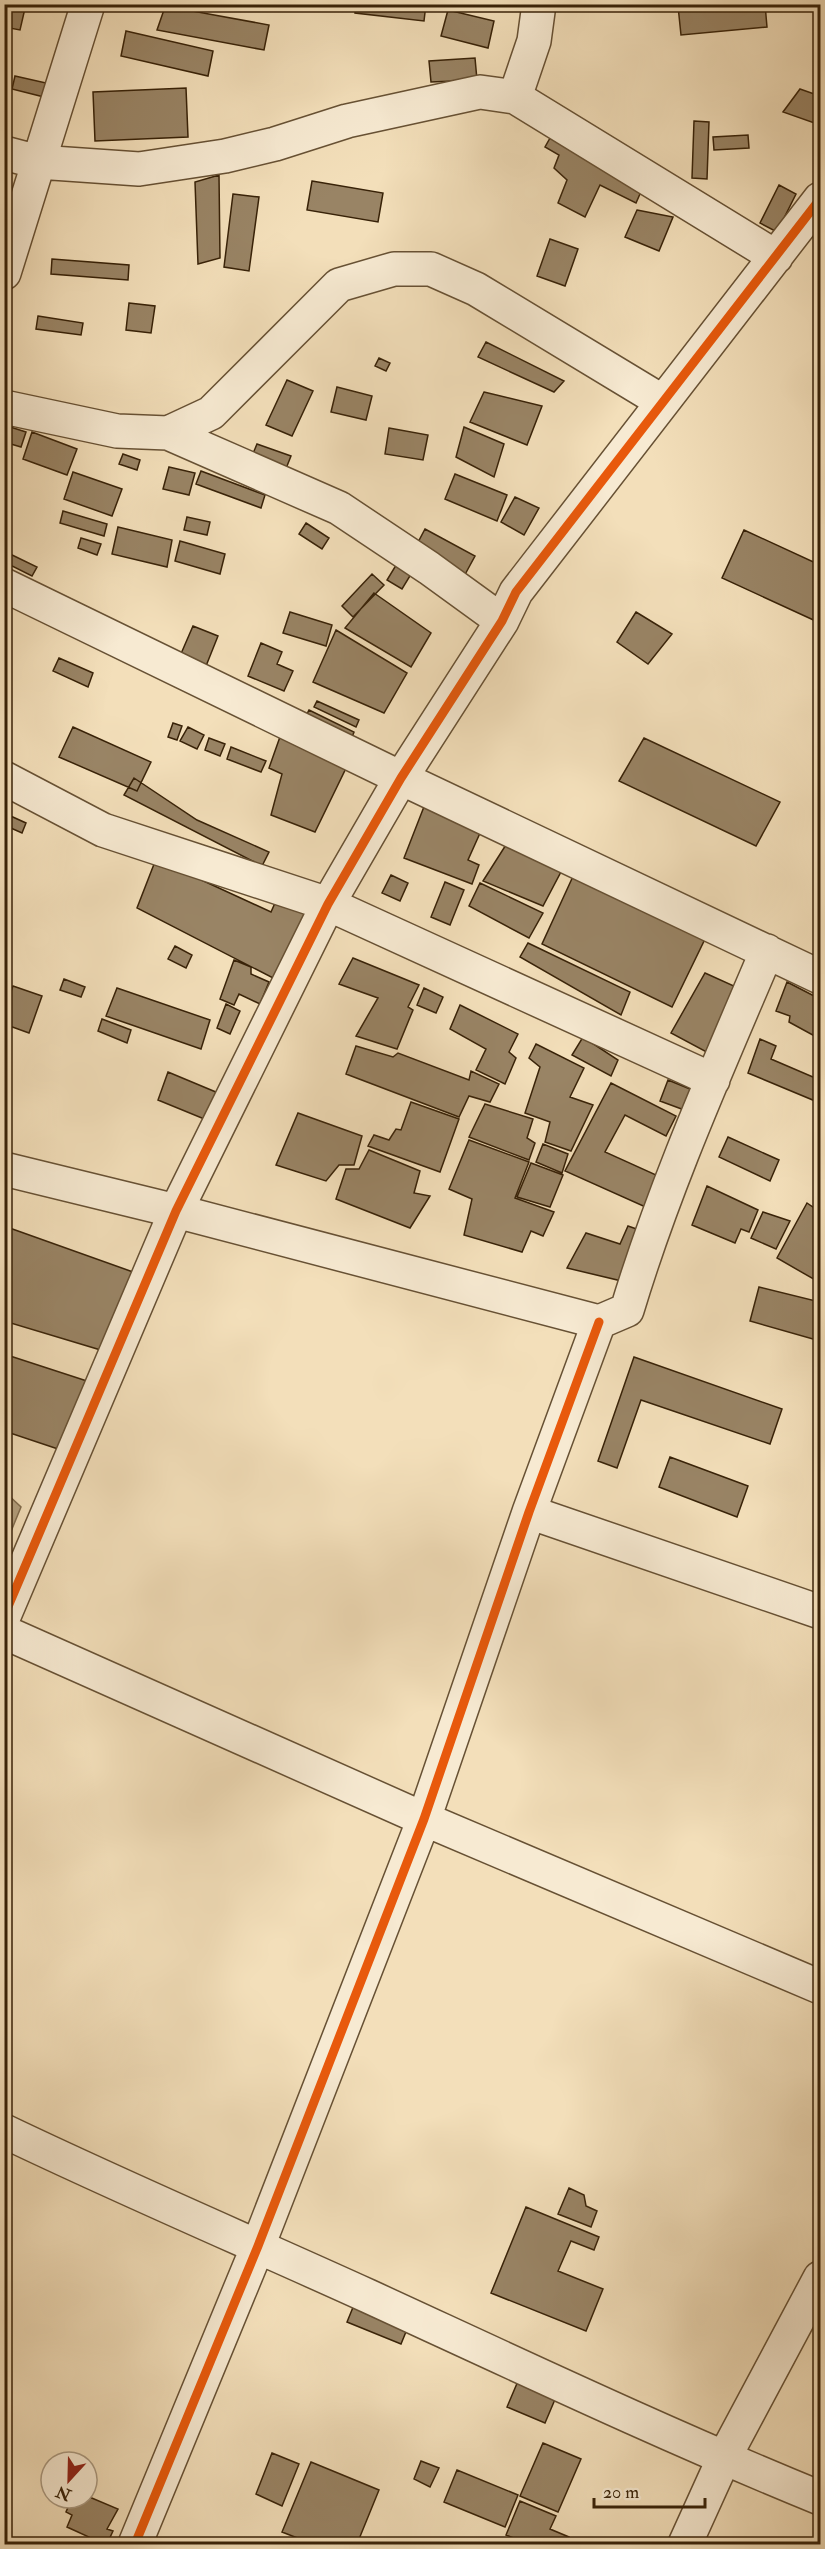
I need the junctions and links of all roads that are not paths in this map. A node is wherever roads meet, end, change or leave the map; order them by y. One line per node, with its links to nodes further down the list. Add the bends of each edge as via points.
1 (88, 4): 5 (street)
2 (539, 4): 3 (street, via 534,41)
3 (515, 97): 5 (street, via 480,92 347,121 225,156 139,169); 7 (street)
4 (4, 153): 5 (street)
5 (38, 162): 8 (street)
6 (820, 199): 7 (street)
7 (776, 257): 9 (street)
8 (4, 273)
9 (663, 402): 11 (street, via 476,289 430,269 394,269 339,285 211,413); 13 (street, via 516,592)
10 (4, 406): 11 (street, via 117,431)
11 (168, 433): 13 (street, via 339,508)
12 (4, 585): 15 (street)
13 (502, 621): 15 (street)
14 (4, 778): 16 (street, via 103,830)
15 (401, 778): 16 (street); 17 (street)
16 (328, 904): 19 (street); 21 (street)
17 (767, 951): 18 (street); 19 (street)
18 (820, 977)
19 (713, 1080): 22 (street, via 627,1310)
20 (4, 1169): 21 (street)
21 (176, 1210): 22 (street); 25 (street)
22 (599, 1322): 23 (street)
23 (529, 1512): 24 (street); 27 (street)
24 (820, 1612)
25 (4, 1616)
26 (4, 1632): 27 (street)
27 (424, 1819): 28 (street); 30 (street)
28 (820, 1988)
29 (4, 2131): 30 (street)
30 (258, 2246): 32 (street); 34 (street)
31 (820, 2278): 32 (street)
32 (724, 2458): 33 (street); 35 (street)
33 (820, 2498)
34 (135, 2544)
35 (685, 2544)

